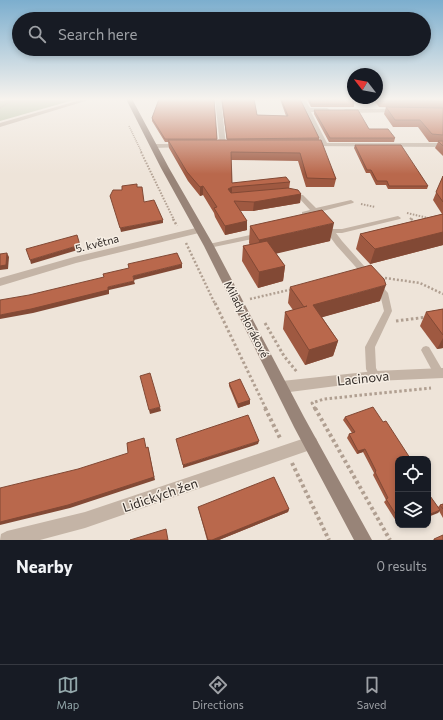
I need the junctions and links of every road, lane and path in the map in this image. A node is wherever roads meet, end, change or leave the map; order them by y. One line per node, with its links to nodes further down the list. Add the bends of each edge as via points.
1 (129, 124): 22 (path)
2 (142, 124): 8 (main road, Milady Horákové)
3 (219, 124): 10 (street, via 219,146)
4 (315, 124): 6 (street)
5 (301, 145): 6 (street)
6 (325, 145): 7 (street)
7 (443, 145)
8 (154, 146): 9 (street); 23 (main road, Milady Horákové)
9 (186, 146)
10 (230, 146)
11 (279, 195): 15 (lane, via 301,196)
12 (351, 202): 15 (lane)
13 (361, 204): 14 (path)
14 (375, 207)
15 (314, 210): 16 (lane); 24 (lane, via 318,221)
16 (304, 213)
17 (407, 213): 20 (path)
18 (398, 218): 24 (lane, via 342,231)
19 (410, 218): 21 (path, via 418,224)
20 (434, 220)
21 (411, 226)
22 (178, 227)
23 (200, 230): 27 (main road, Milady Horákové); 29 (street, 5. května)
24 (331, 231): 28 (lane)
25 (263, 234): 27 (lane)
26 (186, 242): 44 (path)
27 (209, 246): 42 (main road, Milady Horákové)
28 (367, 274): 32 (path, via 420,283); 37 (lane, via 384,293 388,311)
29 (0, 282)
30 (296, 288): 33 (path)
31 (247, 293): 33 (path)
32 (443, 294)
33 (250, 299): 34 (path)
34 (254, 305)
35 (428, 317): 37 (path)
36 (262, 318): 39 (path, via 296,372)
37 (383, 322): 41 (lane, via 370,347 371,369)
38 (426, 350): 40 (lane)
39 (303, 373)
40 (441, 373): 41 (street, Lacinova)
41 (374, 376): 42 (street, Lacinova)
42 (282, 387): 45 (main road, Milady Horákové)
43 (435, 387): 50 (path, via 312,402)
44 (279, 436)
45 (311, 443): 47 (street, Lidických žen, via 86,520); 49 (main road, Milady Horákové)
46 (295, 470): 48 (path)
47 (7, 540)
48 (329, 540)
49 (363, 540)
50 (390, 540)

